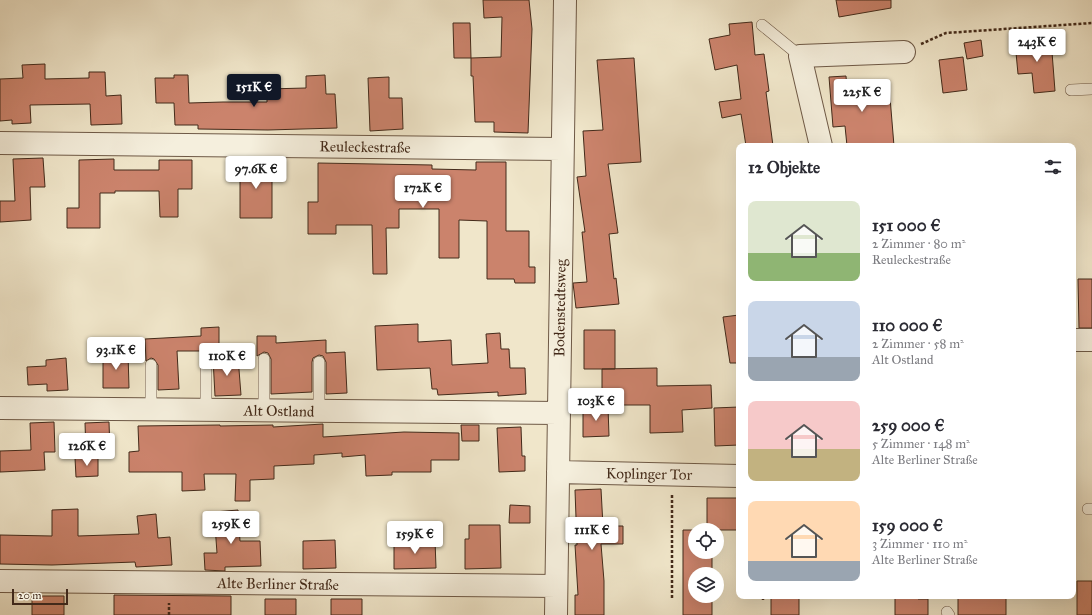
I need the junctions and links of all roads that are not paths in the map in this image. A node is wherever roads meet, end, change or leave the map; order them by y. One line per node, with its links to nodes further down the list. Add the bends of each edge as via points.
1 (565, 0): 9 (street, Bodenstedtsweg)
2 (762, 25): 4 (lane)
3 (904, 52): 4 (street)
4 (800, 56): 8 (street)
5 (1092, 89): 6 (lane)
6 (1071, 90)
7 (0, 143): 9 (street, Reuleckestraße)
8 (820, 143)
9 (562, 149): 21 (street, Bodenstedtsweg)
10 (1076, 340): 11 (street)
11 (1092, 340)
12 (206, 353): 18 (lane)
13 (264, 359): 19 (lane)
14 (319, 362): 20 (lane)
15 (151, 365): 17 (lane)
16 (0, 408): 17 (street, Alt Ostland)
17 (150, 410): 18 (street, Alt Ostland)
18 (206, 410): 19 (street, Alt Ostland)
19 (264, 411): 20 (street, Alt Ostland)
20 (319, 411): 21 (street, Alt Ostland)
21 (558, 414): 22 (street, Bodenstedtsweg)
22 (558, 472): 23 (street, Koplinger Tor); 25 (street, Bodenstedtsweg)
23 (736, 476)
24 (0, 581): 25 (street, Alte Berliner Straße)
25 (556, 586): 26 (street, Bodenstedtsweg)
26 (556, 615)

